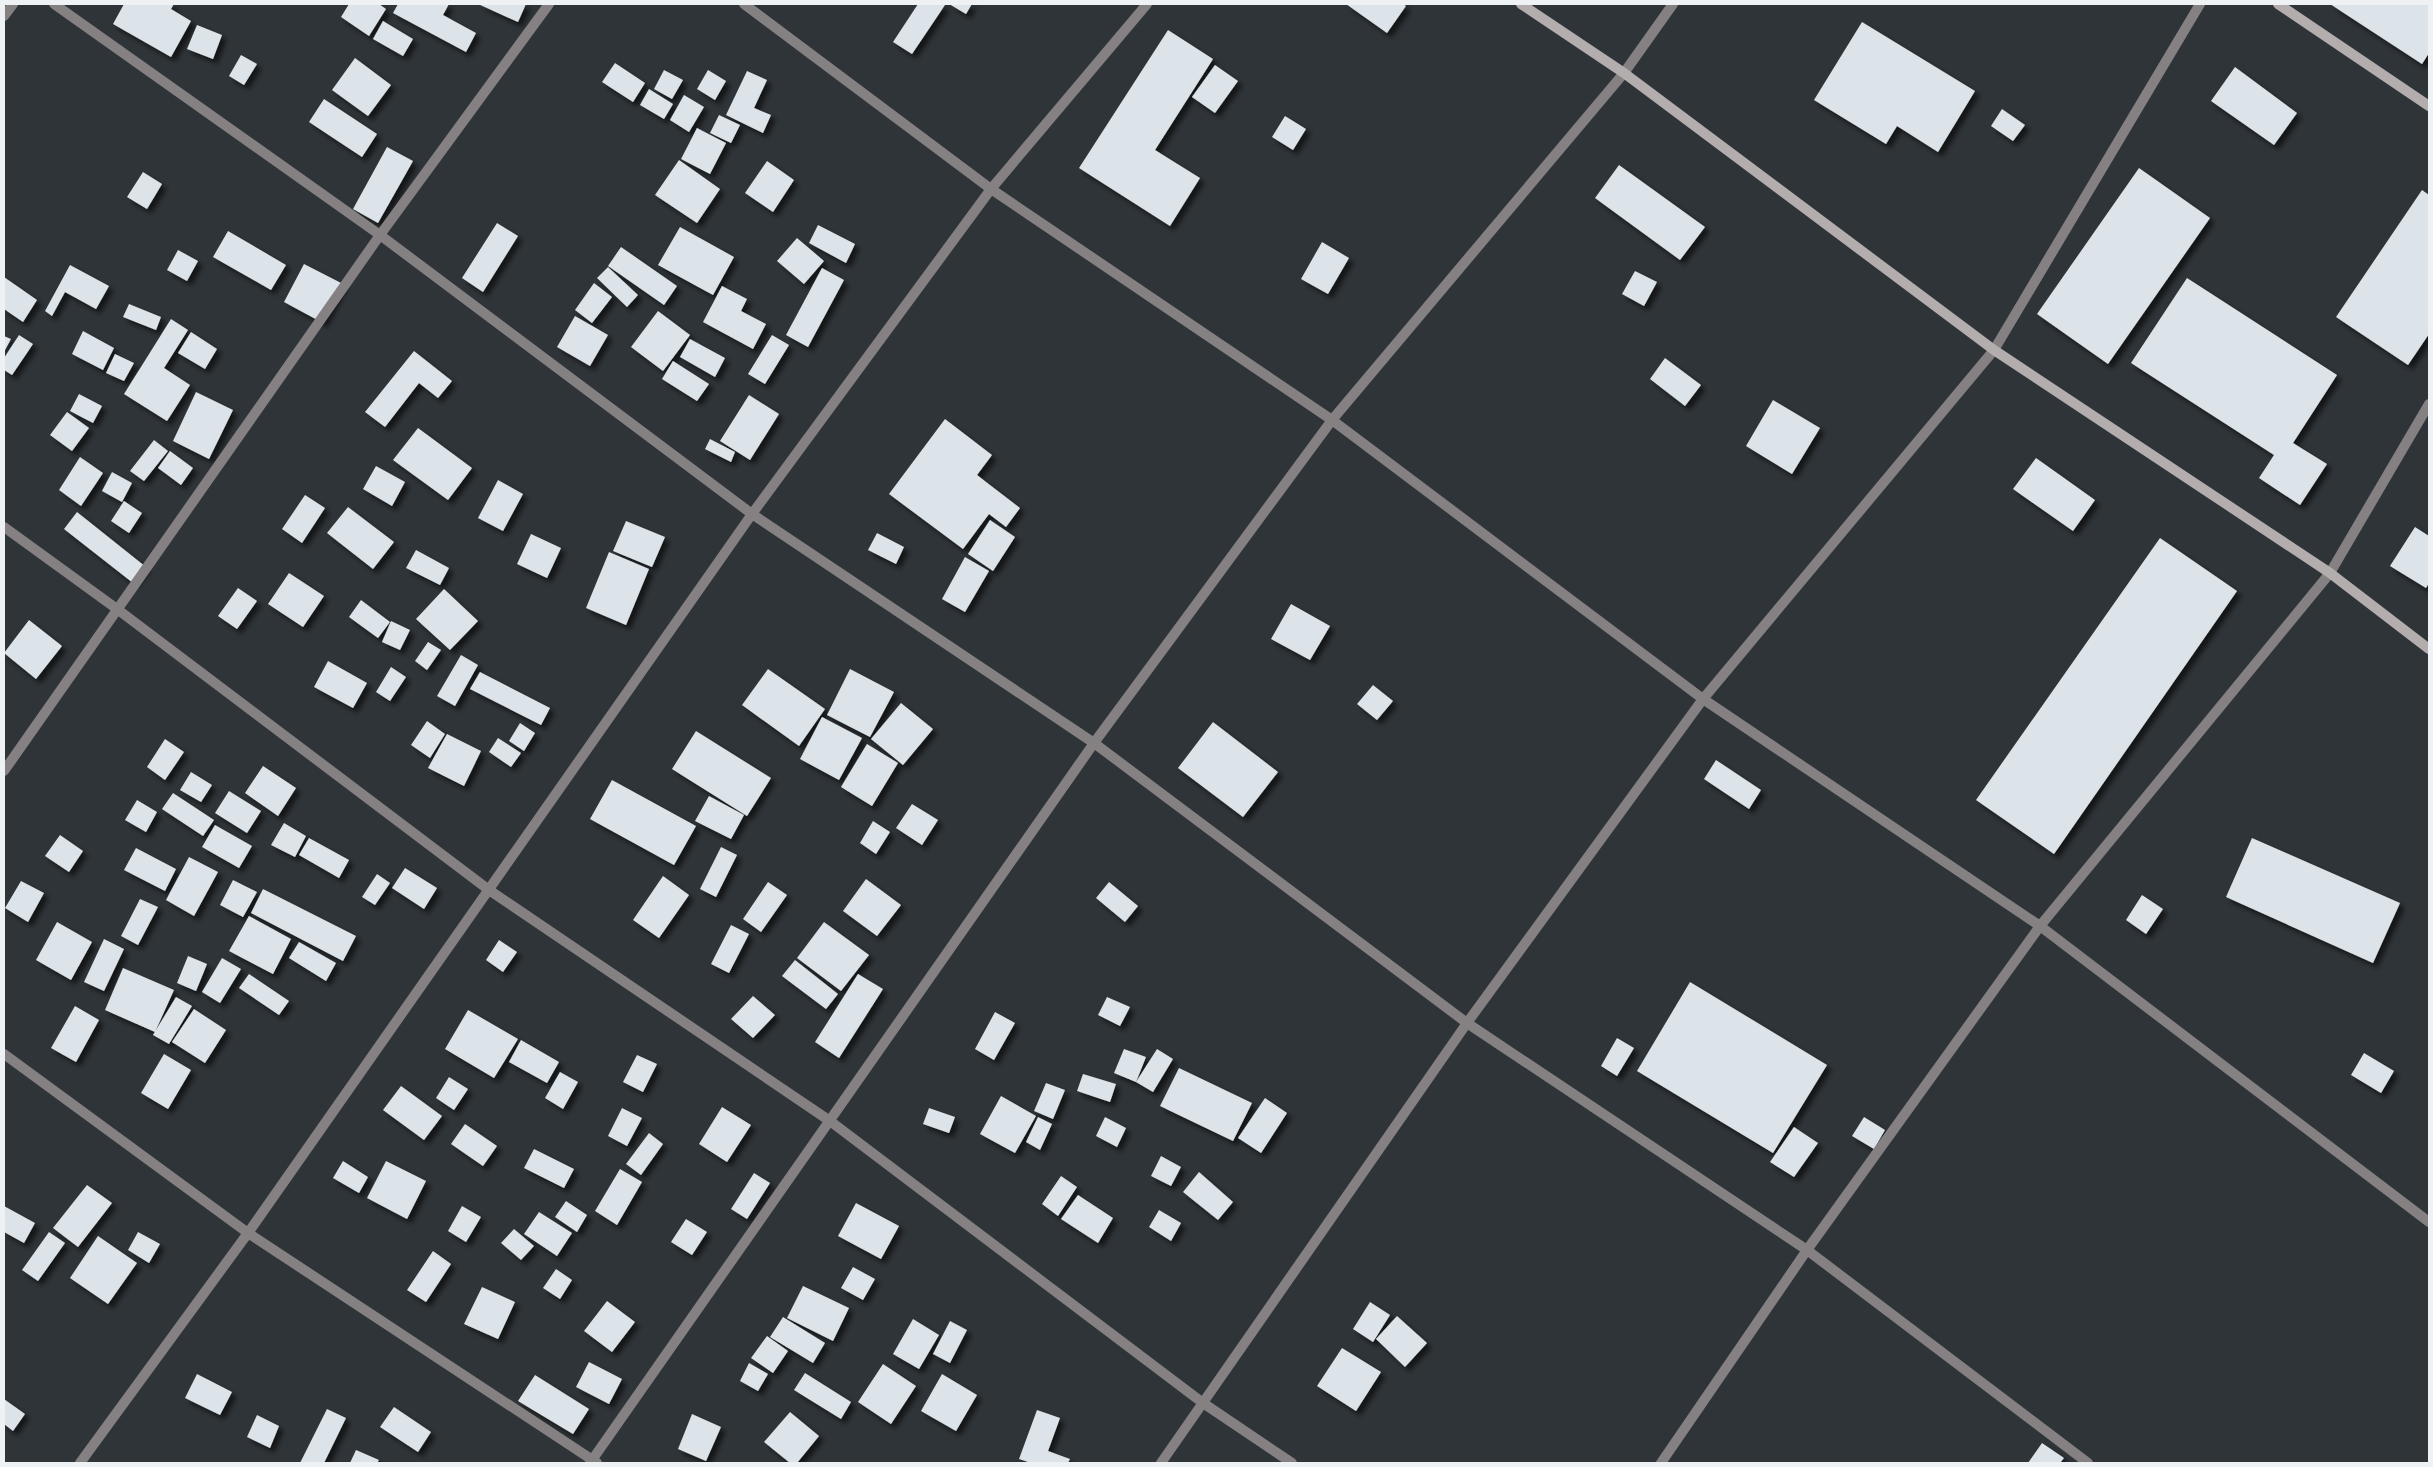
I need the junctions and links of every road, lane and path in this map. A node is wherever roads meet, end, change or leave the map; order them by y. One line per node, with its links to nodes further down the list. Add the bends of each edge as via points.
1 (13, 4): 10 (street)
2 (54, 4): 14 (street)
3 (550, 4): 14 (street)
4 (744, 4): 13 (street)
5 (1147, 4): 13 (street)
6 (1521, 4): 11 (street)
7 (1672, 4): 11 (street)
8 (2200, 4): 15 (street)
9 (2278, 4): 12 (street)
10 (4, 16)
11 (1624, 73): 15 (street); 17 (street)
12 (2429, 106)
13 (991, 189): 17 (street); 18 (street)
14 (380, 235): 18 (street); 21 (street)
15 (1994, 350): 20 (street); 23 (street)
16 (2429, 404): 20 (street)
17 (1332, 420): 23 (street); 24 (street)
18 (752, 514): 24 (street); 26 (street)
19 (4, 527): 21 (street)
20 (2330, 574): 22 (street); 27 (street)
21 (117, 609): 25 (street); 26 (street)
22 (2429, 648)
23 (1703, 699): 27 (street); 28 (street)
24 (1094, 743): 28 (street); 30 (street)
25 (4, 771)
26 (489, 890): 30 (street); 32 (street)
27 (2040, 926): 31 (street); 33 (street)
28 (1467, 1023): 33 (street); 34 (street)
29 (4, 1054): 32 (street)
30 (830, 1121): 34 (street); 35 (street)
31 (2429, 1222)
32 (248, 1234): 35 (street); 36 (street)
33 (1807, 1250): 39 (street); 40 (street)
34 (1203, 1403): 37 (street); 38 (street)
35 (593, 1462)
36 (80, 1463)
37 (1161, 1463)
38 (1292, 1463)
39 (1661, 1463)
40 (2088, 1463)

